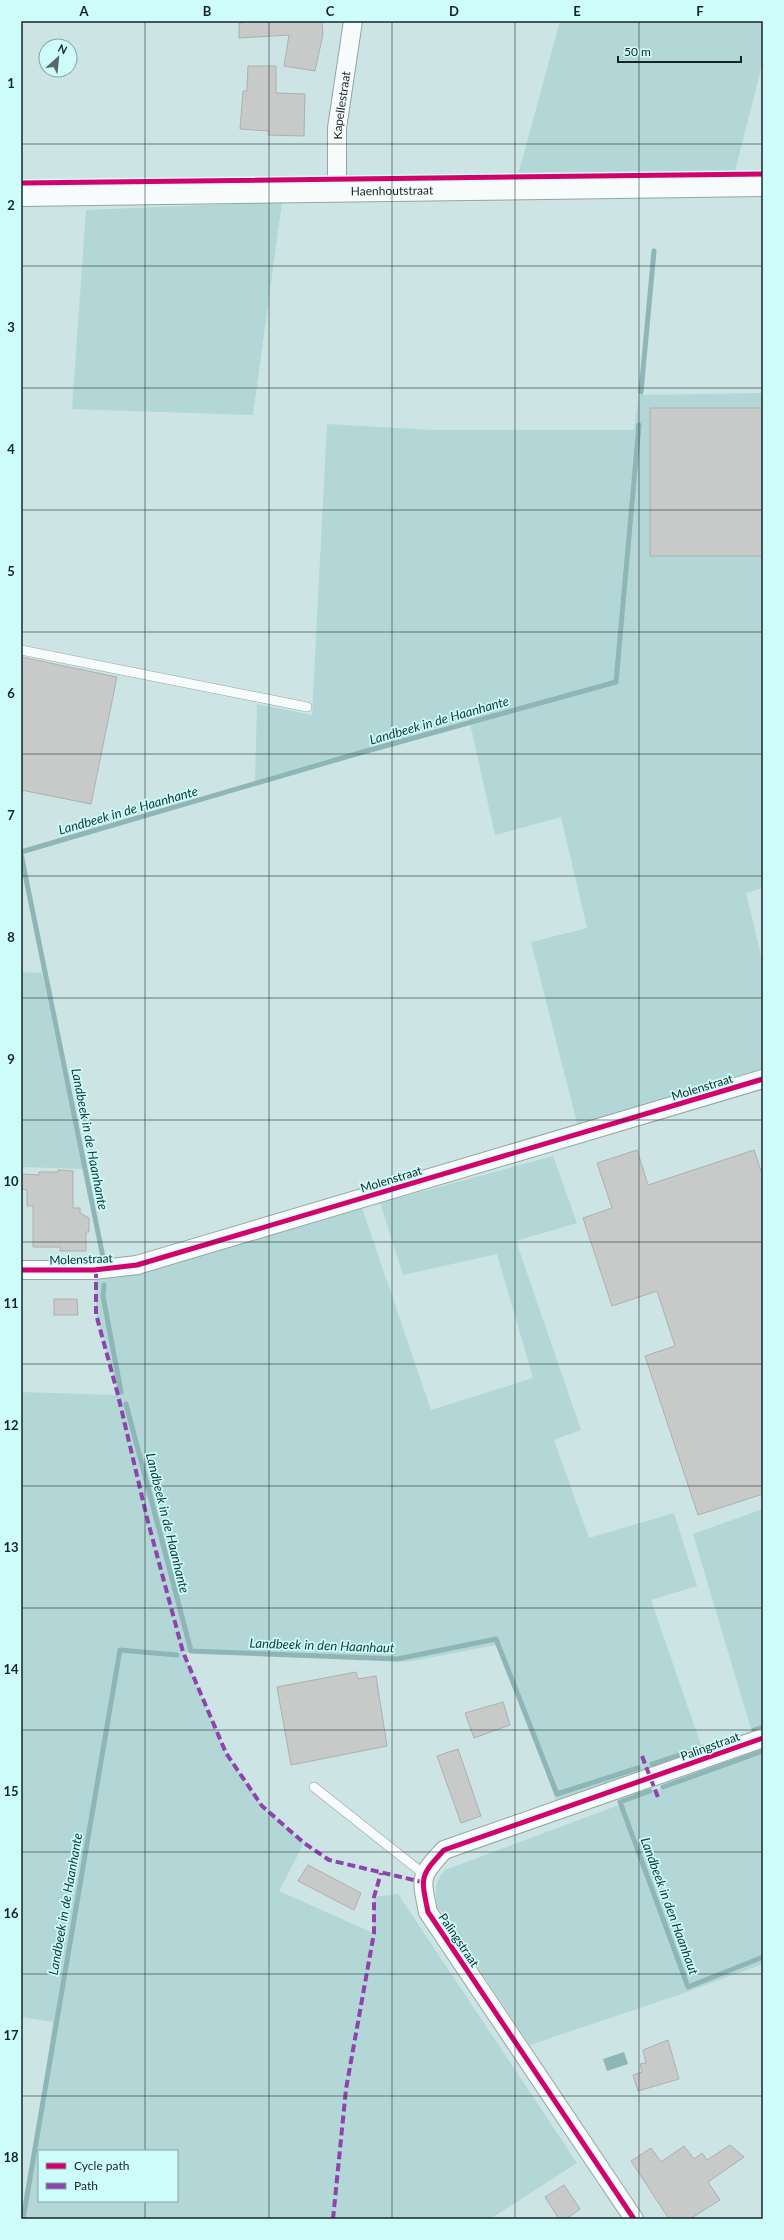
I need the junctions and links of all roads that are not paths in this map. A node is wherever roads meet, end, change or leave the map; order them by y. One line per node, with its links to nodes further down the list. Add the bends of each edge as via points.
1 (353, 21): 3 (street, Kapellestraat, via 337,128)
2 (763, 185): 3 (street, Haenhoutstraat)
3 (337, 190): 4 (street, Haenhoutstraat)
4 (21, 195)
5 (21, 650): 6 (lane)
6 (306, 707)
7 (763, 1080): 8 (street, Molenstraat, via 137,1265 94,1270)
8 (21, 1270)
9 (763, 1738): 11 (street, Palingstraat, via 444,1850 428,1867)
10 (314, 1787): 11 (lane)
11 (425, 1875): 12 (street, Palingstraat, via 422,1882 428,1912)
12 (634, 2219)

